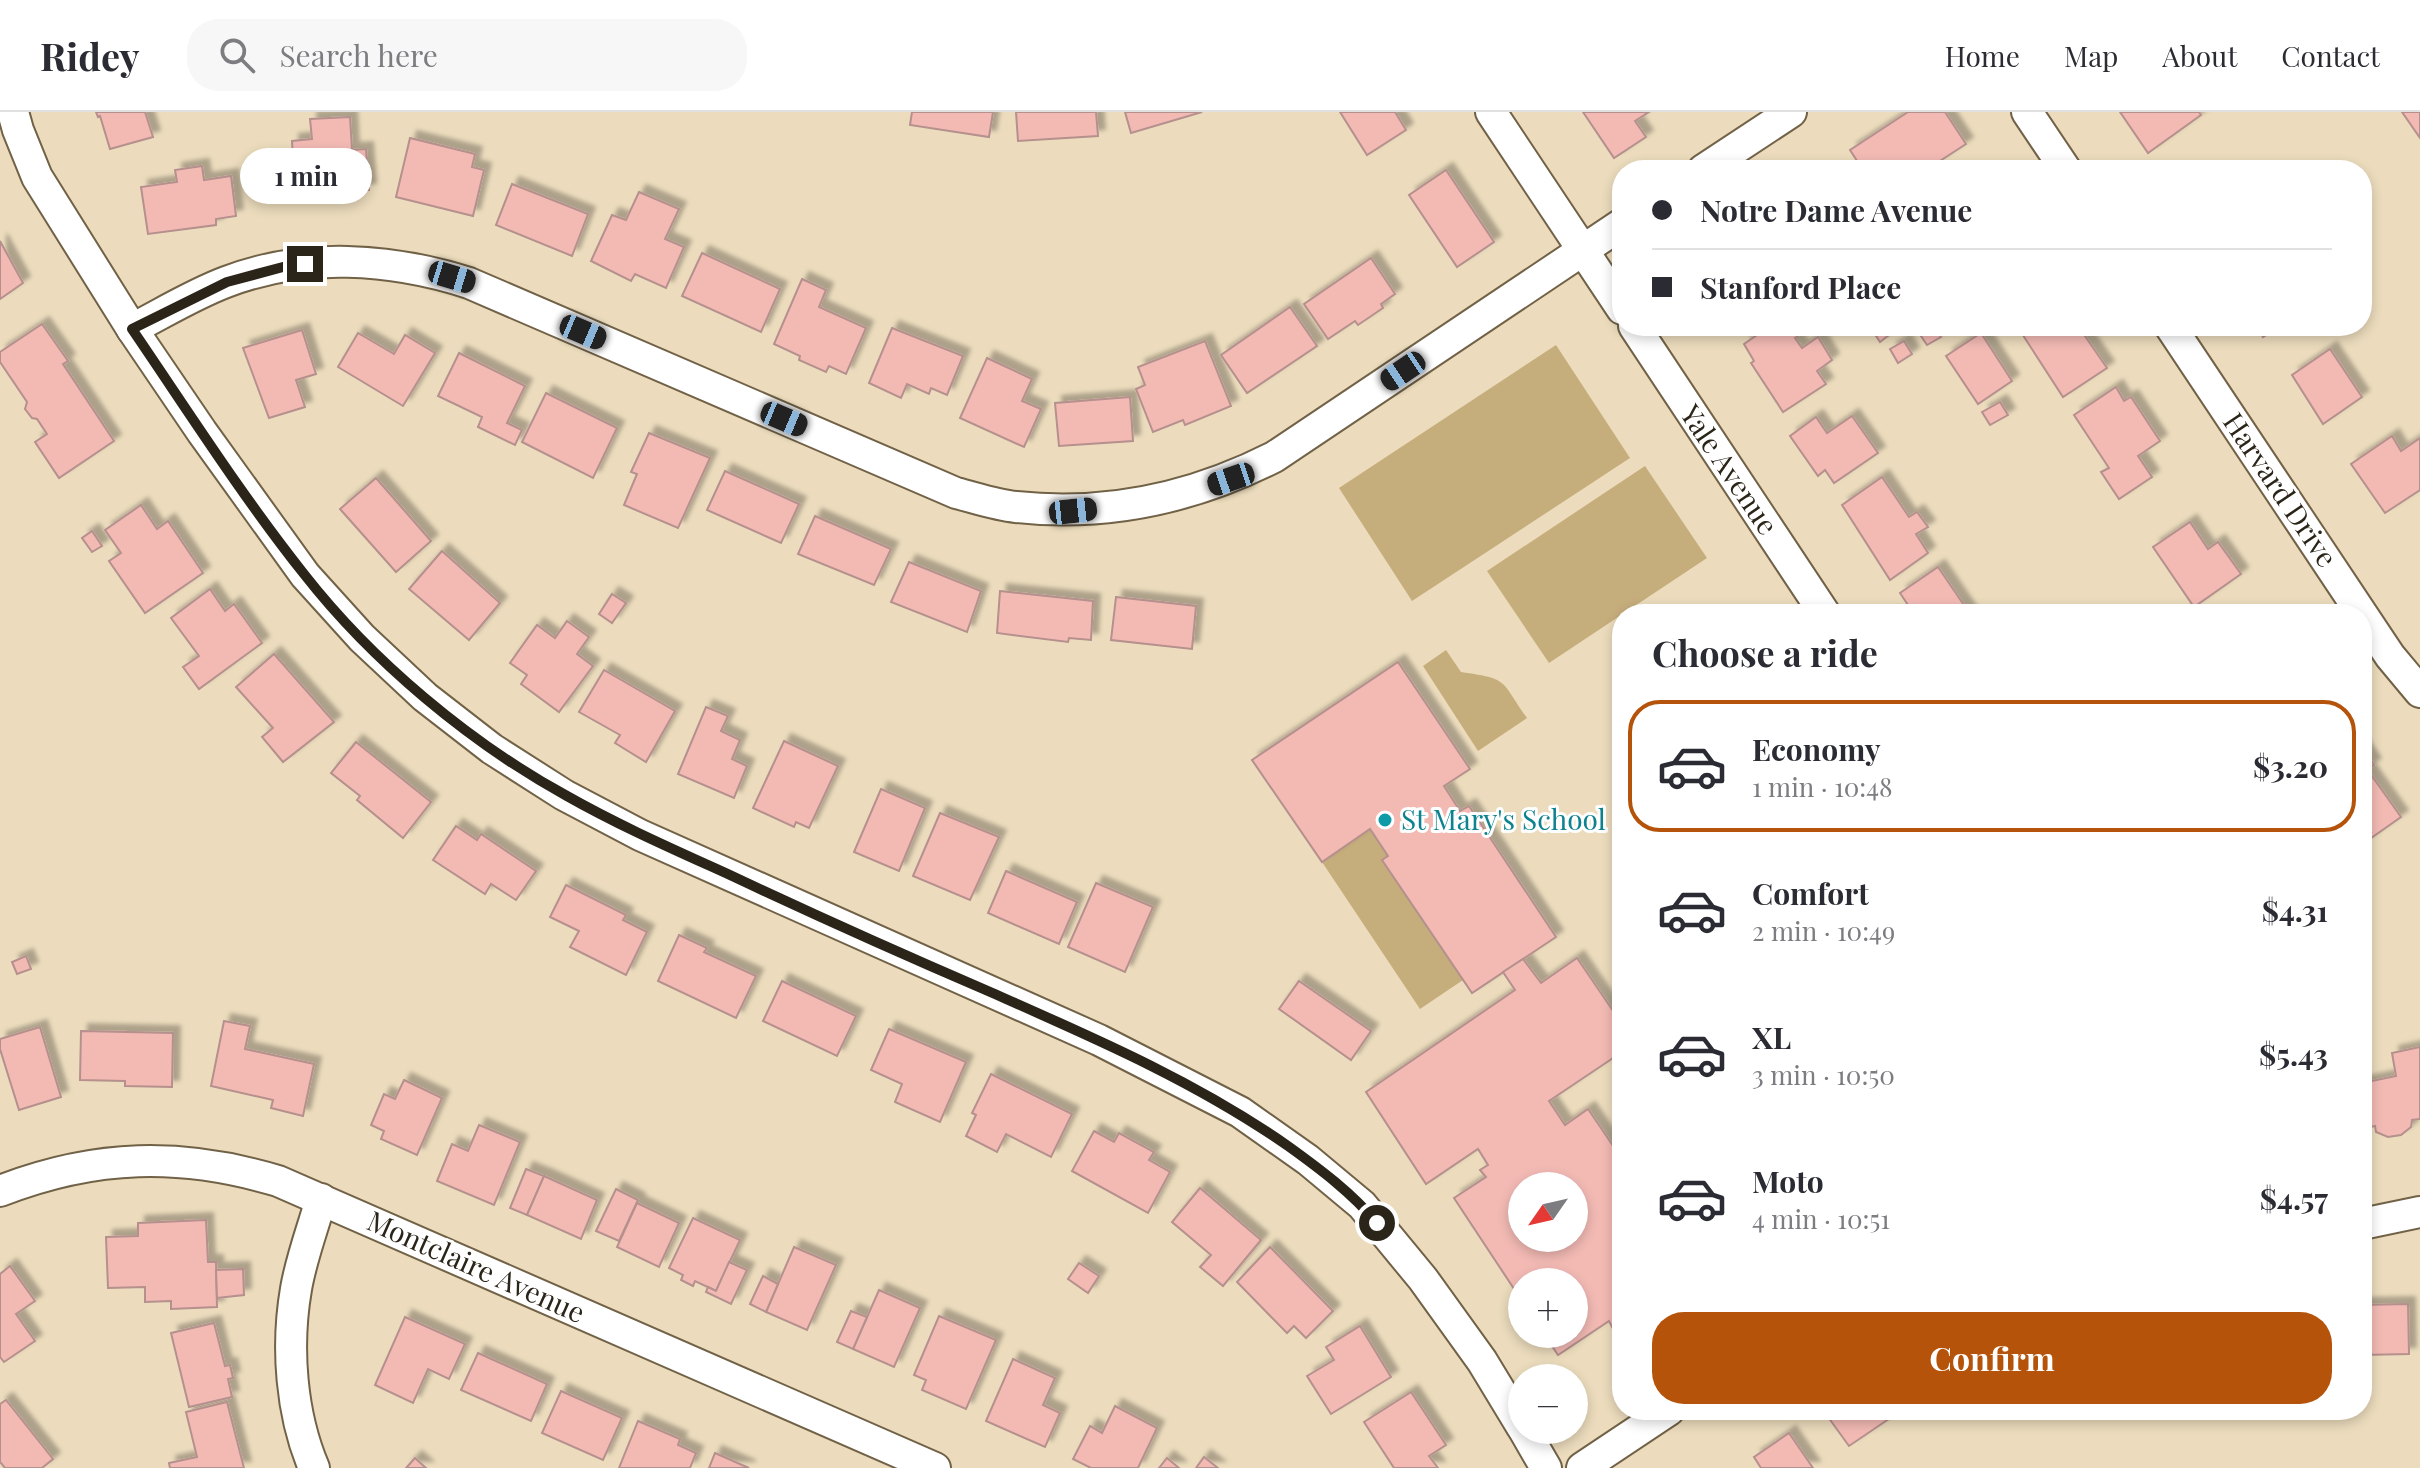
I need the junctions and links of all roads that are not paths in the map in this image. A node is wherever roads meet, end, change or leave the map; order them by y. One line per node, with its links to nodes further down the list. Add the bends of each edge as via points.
1 (13, 112): 10 (street, via 37,177)
2 (1491, 112): 8 (street)
3 (1791, 112): 5 (street)
4 (2027, 112): 6 (street)
5 (1718, 160)
6 (2059, 160)
7 (1612, 230): 8 (street)
8 (1583, 249): 9 (street); 10 (street, via 1274,457 1186,494 1073,511 1013,507 956,493 434,272 381,263 283,267 227,282)
9 (1612, 294)
10 (132, 329): 21 (street, via 305,575 425,697 492,749 640,835 1099,1040 1240,1112 1362,1205 1432,1291)
11 (1641, 336): 13 (street, Yale Avenue)
12 (2177, 336): 14 (street, Harvard Drive)
13 (1818, 604)
14 (2355, 604)
15 (2372, 629): 16 (street, Harvard Drive)
16 (2420, 692)
17 (0, 1191): 18 (street, Montclaire Avenue, via 89,1165 139,1160 246,1171)
18 (321, 1199): 24 (street, via 296,1288 291,1345 296,1402); 25 (street, Montclaire Avenue)
19 (2420, 1212): 20 (street)
20 (2372, 1222)
21 (1508, 1403)
22 (1654, 1420): 27 (street)
23 (1532, 1444): 26 (street)
24 (314, 1468)
25 (935, 1468)
26 (1546, 1468)
27 (1582, 1468)

